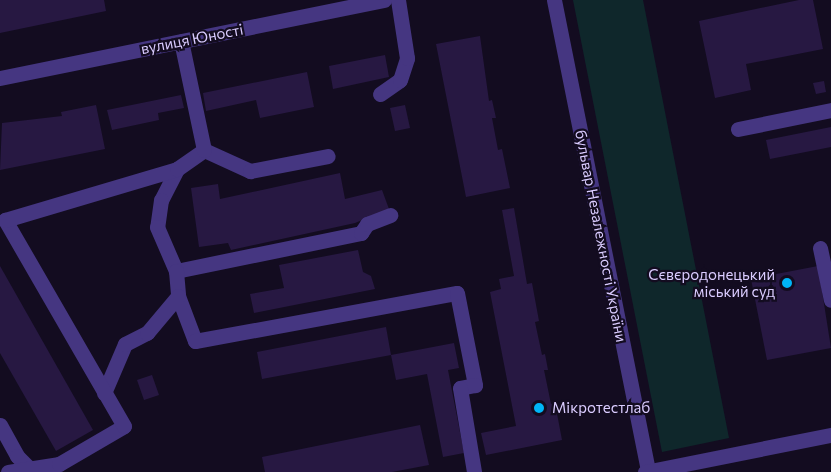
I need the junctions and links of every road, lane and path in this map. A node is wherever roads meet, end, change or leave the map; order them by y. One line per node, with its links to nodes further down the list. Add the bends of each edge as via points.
1 (384, 0): 4 (street, вулиця Юності)
2 (398, 0): 6 (street, via 407,58 400,80)
3 (554, 0): 24 (street, бульвар Незалежності України)
4 (181, 41): 5 (street, вулиця Юності); 9 (street)
5 (0, 78)
6 (381, 94)
7 (831, 110): 8 (street)
8 (738, 129)
9 (204, 150): 10 (street, via 250,171); 11 (street)
10 (328, 156)
11 (177, 169): 13 (street); 15 (street, via 161,200 157,227)
12 (390, 215): 15 (street, via 367,224 361,233)
13 (2, 216): 18 (street)
14 (820, 248): 17 (street)
15 (176, 271): 16 (street)
16 (178, 296): 18 (street, via 147,333 125,344); 23 (street, via 195,341 457,293 475,385 460,388)
17 (831, 300)
18 (104, 393): 21 (street, via 124,426 59,464)
19 (0, 425): 21 (street, via 17,456)
20 (831, 435): 24 (street)
21 (29, 468): 22 (street)
22 (8, 472)
23 (474, 472)
24 (647, 472)

